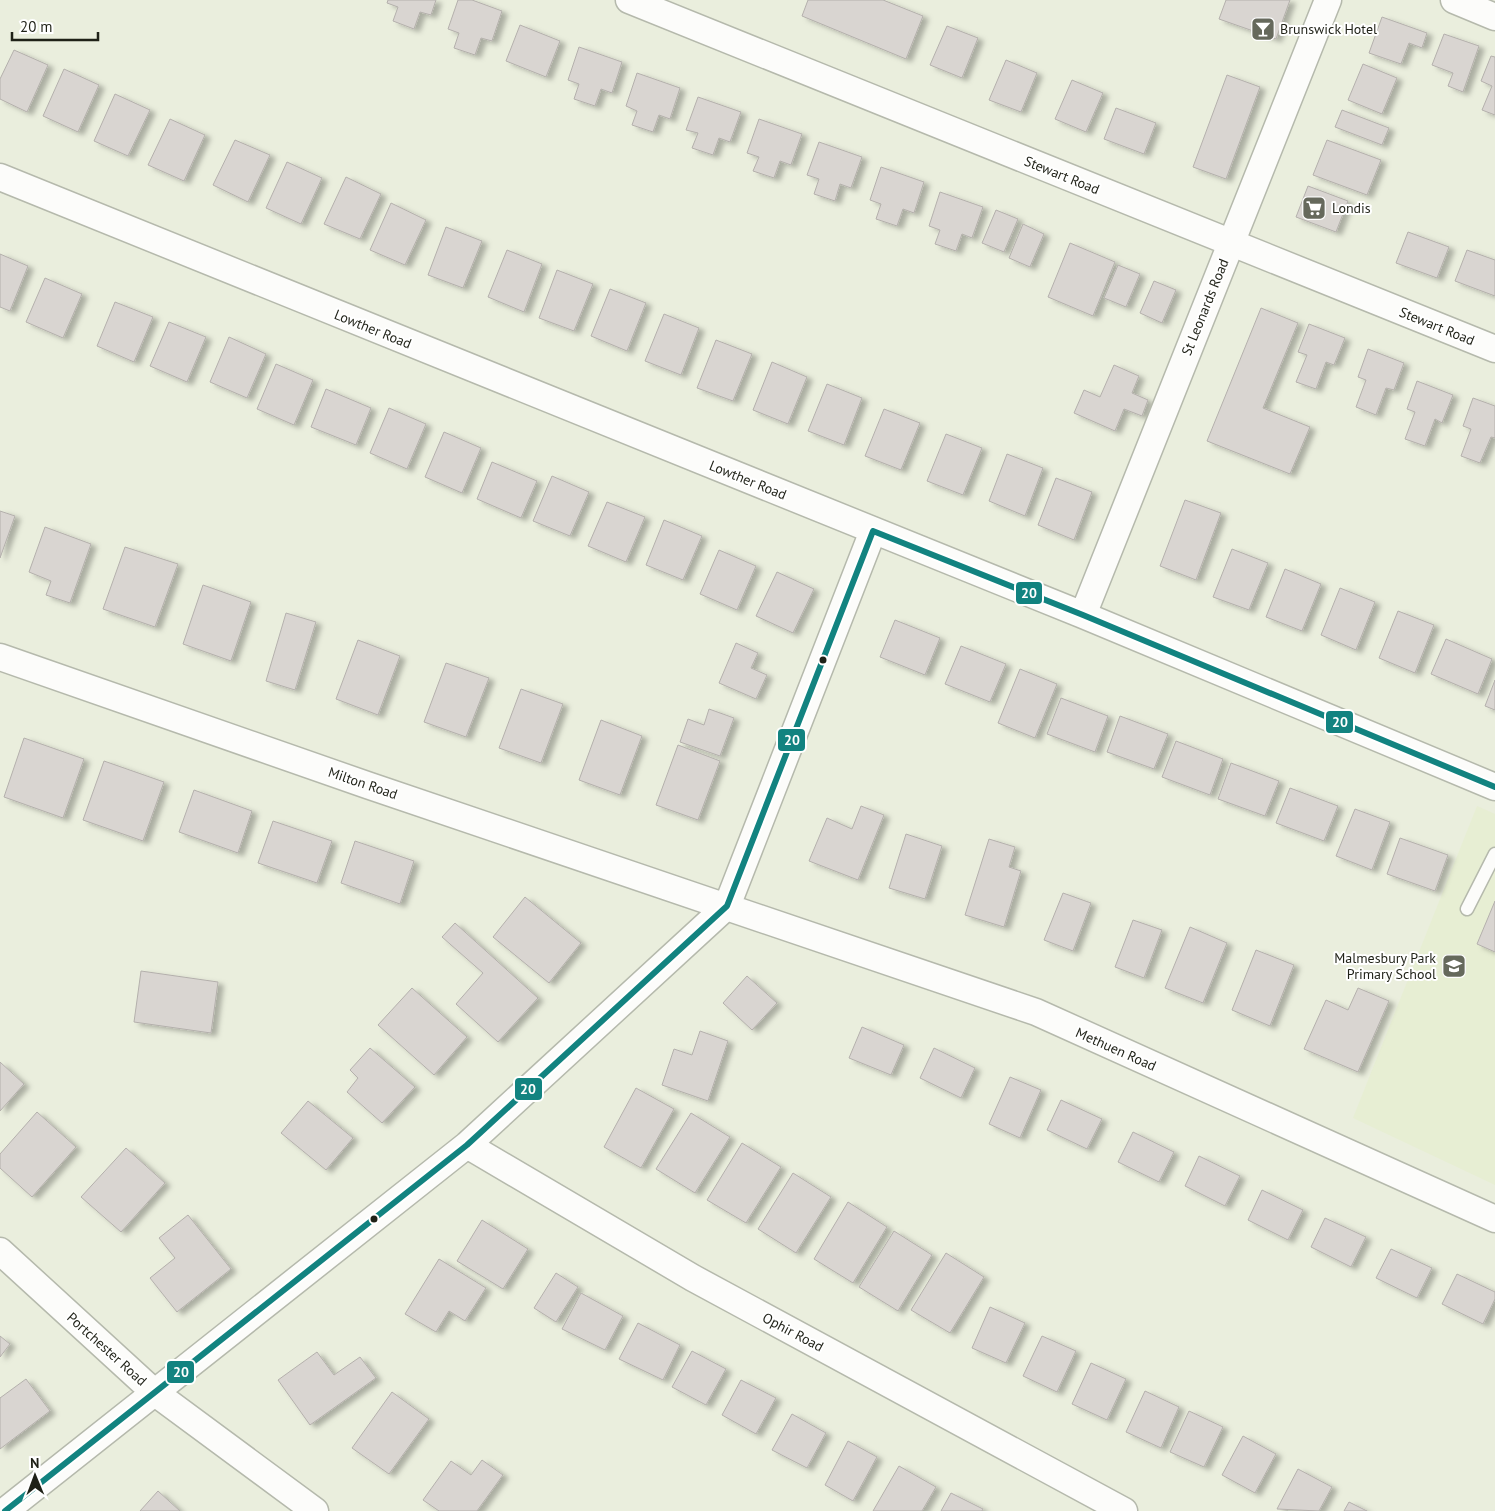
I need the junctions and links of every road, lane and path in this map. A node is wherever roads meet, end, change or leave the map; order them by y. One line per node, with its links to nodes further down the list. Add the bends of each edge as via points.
1 (629, 0): 6 (street, Stewart Road)
2 (1328, 0): 6 (street, St Leonards Road)
3 (1454, 0): 4 (street)
4 (1495, 16)
5 (0, 177): 8 (street, Lowther Road)
6 (1230, 244): 7 (street, Stewart Road); 9 (street, St Leonards Road)
7 (1495, 349)
8 (873, 531): 9 (street, Lowther Road); 13 (street)
9 (1084, 615): 11 (street, Lowther Road)
10 (0, 657): 13 (street, Milton Road)
11 (1495, 787)
12 (1495, 854): 14 (lane)
13 (727, 906): 15 (street); 16 (street, Methuen Road, via 1036,1012)
14 (1467, 909)
15 (467, 1145): 18 (street); 21 (street, Ophir Road, via 693,1278)
16 (1495, 1219)
17 (0, 1252): 18 (street, Portchester Road)
18 (154, 1392): 19 (street); 20 (street, Portchester Road)
19 (15, 1508)
20 (315, 1511)
21 (1124, 1511)

